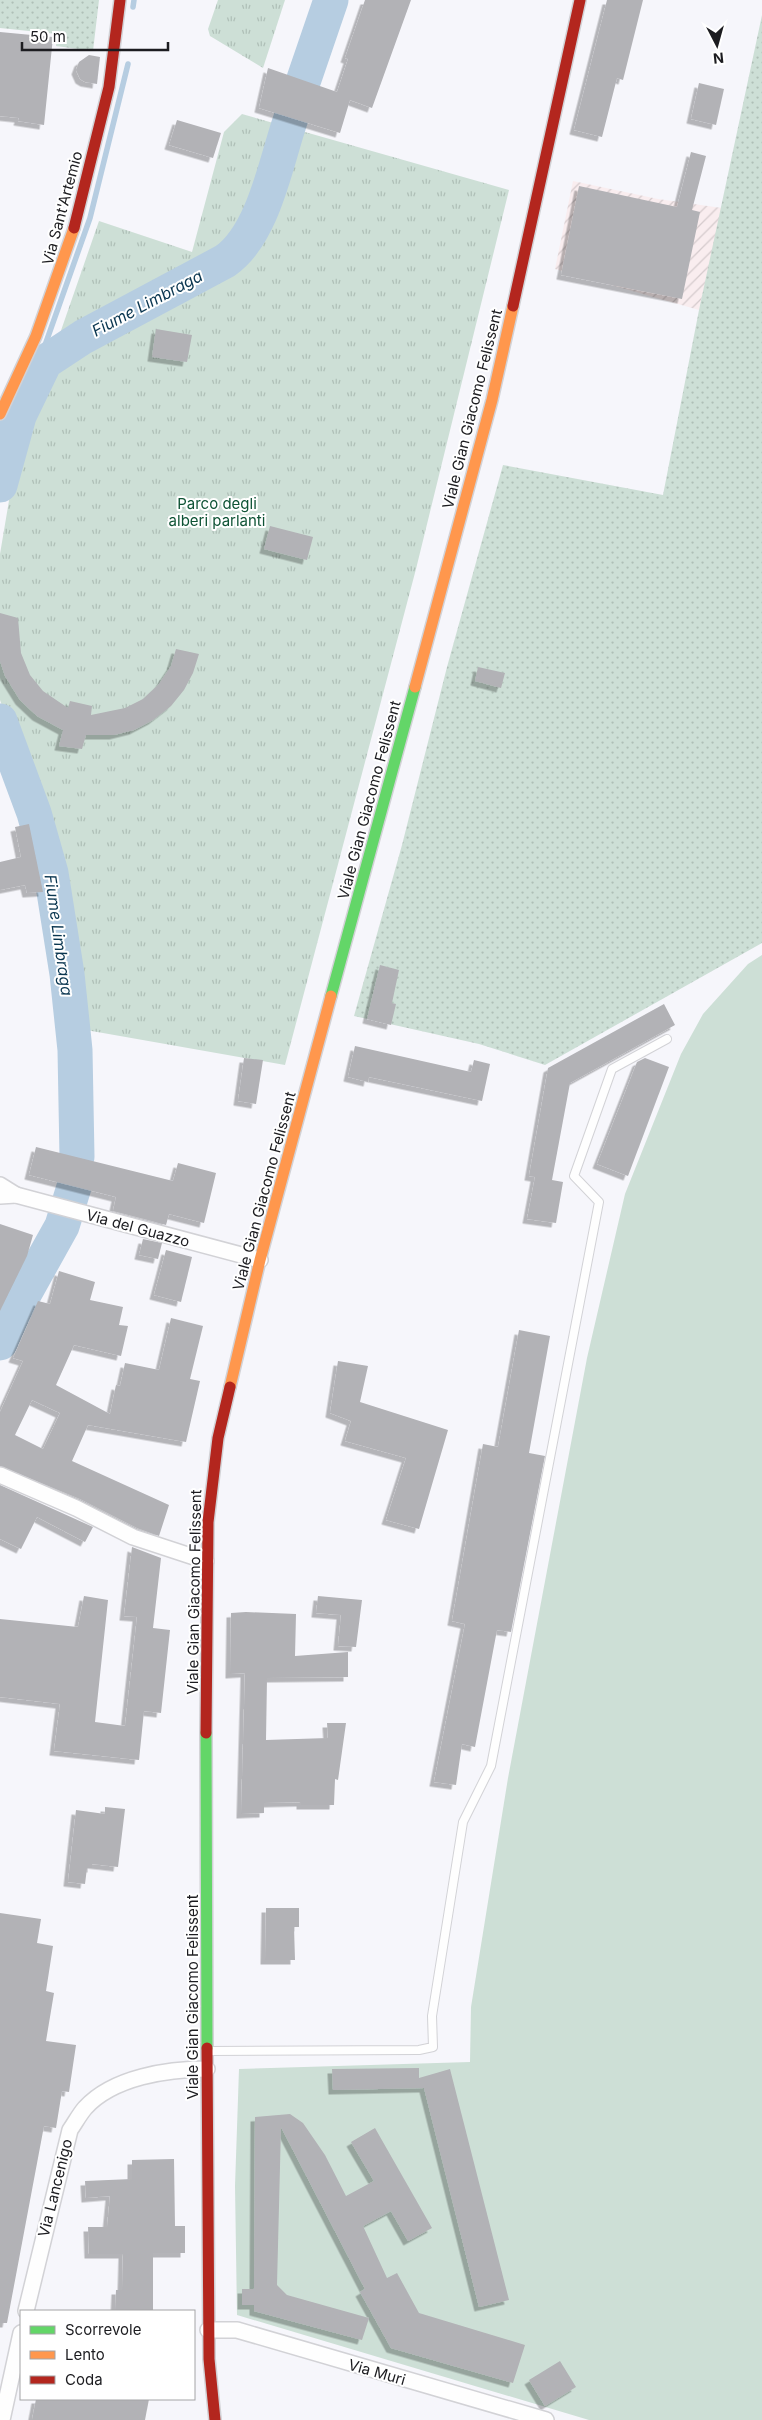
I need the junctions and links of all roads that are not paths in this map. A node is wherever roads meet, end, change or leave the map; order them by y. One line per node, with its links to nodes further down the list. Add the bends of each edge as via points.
1 (120, 0): 3 (main road, Via Sant'Artemio, via 108,87 72,233 36,336)
2 (580, 0): 8 (main road, Viale Gian Giacomo Felissent, via 492,400)
3 (0, 414)
4 (667, 1039): 11 (lane, via 612,1069 574,1176 599,1202 491,1766 463,1822 432,2016 433,2047 419,2050)
5 (0, 1185): 6 (street, Via del Guazzo)
6 (16, 1195): 7 (street, Via del Guazzo); 8 (street, Via del Guazzo)
7 (0, 1196)
8 (260, 1260): 10 (main road, Viale Gian Giacomo Felissent, via 218,1438)
9 (0, 1475): 10 (street, via 133,1537)
10 (206, 1561): 11 (main road, Viale Gian Giacomo Felissent)
11 (207, 2051): 12 (main road, Viale Gian Giacomo Felissent)
12 (207, 2069): 13 (street, Via Lancenigo, via 150,2074 109,2091 86,2107 70,2130); 14 (main road, Viale Gian Giacomo Felissent)
13 (26, 2310)
14 (208, 2330): 17 (main road, Viale Gian Giacomo Felissent); 18 (street, Via Muri, via 237,2330)
15 (20, 2338): 16 (street)
16 (2, 2420)
17 (215, 2420)
18 (546, 2420)

